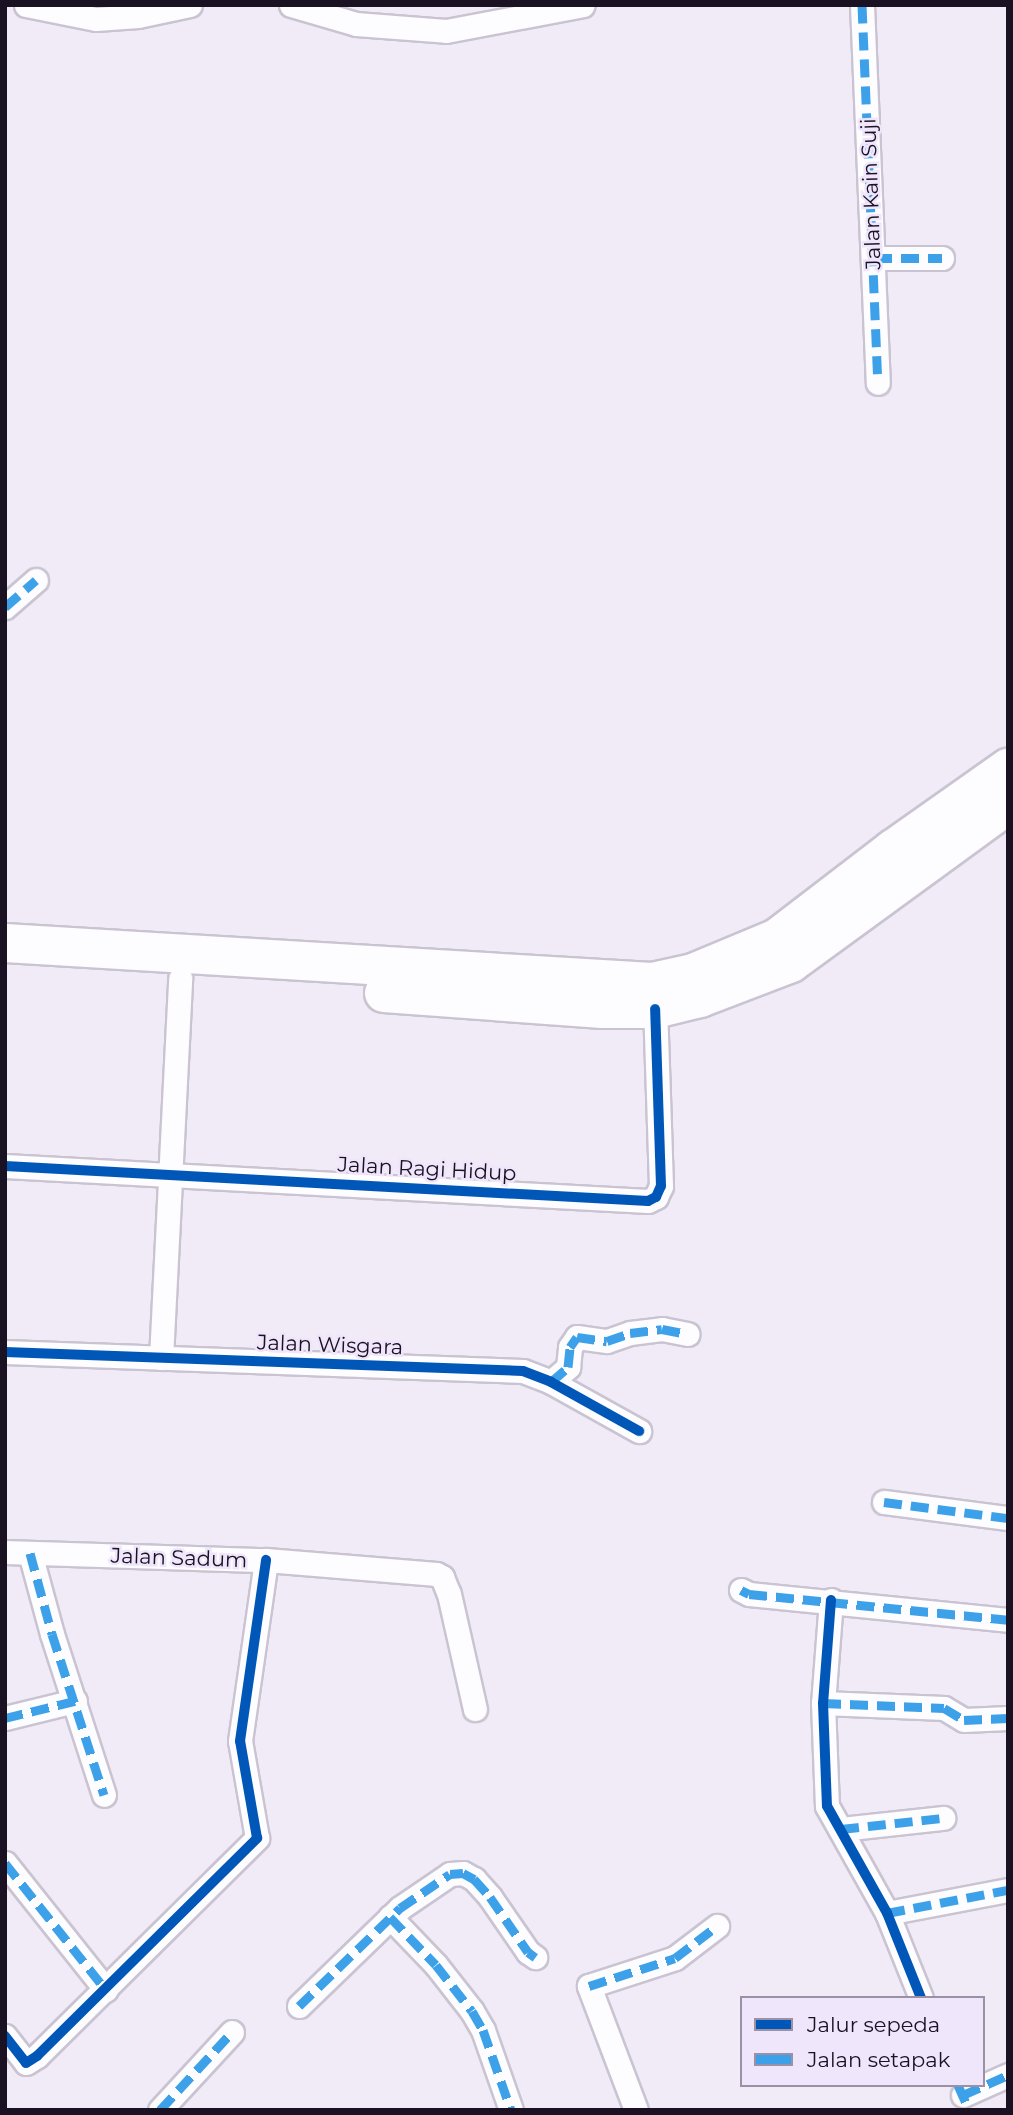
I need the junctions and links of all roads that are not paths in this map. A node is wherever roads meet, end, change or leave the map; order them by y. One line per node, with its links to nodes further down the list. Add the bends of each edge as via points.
1 (26, 5): 2 (street, via 96,19)
2 (190, 5)
3 (291, 5): 4 (street, via 356,23 446,31)
4 (583, 5)
5 (862, 5): 6 (street, Jalan Kain Suji)
6 (873, 258): 7 (street); 8 (street, Jalan Kain Suji)
7 (942, 258)
8 (878, 383)
9 (36, 580): 10 (street)
10 (5, 607)
11 (1008, 768): 13 (highway, via 777,938 693,973 652,982)
12 (1008, 804): 16 (highway, via 791,963 700,998)
13 (5, 943)
14 (5, 970): 15 (highway)
15 (180, 978): 16 (highway); 18 (street)
16 (655, 1009): 18 (street, Jalan Ragi Hidup, via 661,1186 648,1201)
17 (5, 1166): 18 (street, Jalan Ragi Hidup)
18 (171, 1175): 21 (street)
19 (688, 1334): 22 (street, via 662,1329 607,1341 577,1338 570,1347 568,1367)
20 (5, 1352): 21 (street, Jalan Wisgara)
21 (161, 1358): 22 (street, Jalan Wisgara, via 523,1371)
22 (551, 1382): 23 (street, Jalan Wisgara)
23 (639, 1431)
24 (884, 1502): 25 (street)
25 (1008, 1518)
26 (5, 1552): 27 (street, Jalan Sadum)
27 (30, 1553): 28 (street, Jalan Sadum); 32 (street)
28 (266, 1560): 34 (street, Jalan Sadum, via 442,1577); 46 (street, via 240,1741 257,1838)
29 (741, 1590): 30 (street)
30 (831, 1600): 31 (street); 33 (street)
31 (1008, 1620)
32 (75, 1701): 35 (street); 37 (street)
33 (823, 1703): 36 (street, via 944,1708 964,1720); 39 (street, via 827,1806)
34 (475, 1709)
35 (5, 1718)
36 (1008, 1718)
37 (104, 1795)
38 (943, 1818): 39 (street)
39 (841, 1829): 42 (street)
40 (5, 1864): 46 (street)
41 (1008, 1890): 42 (street)
42 (887, 1913): 47 (street)
43 (390, 1917): 45 (street, via 435,1882 463,1873 490,1897); 48 (street); 56 (street, via 472,2011)
44 (717, 1926): 57 (street, via 675,1958 589,1986)
45 (535, 1957)
46 (106, 1990): 50 (street, via 26,2063)
47 (920, 1996)
48 (299, 2006)
49 (232, 2032): 55 (street)
50 (5, 2036)
51 (1008, 2074): 52 (street)
52 (985, 2086)
53 (983, 2087): 54 (street)
54 (963, 2097)
55 (160, 2110)
56 (511, 2110)
57 (636, 2110)

